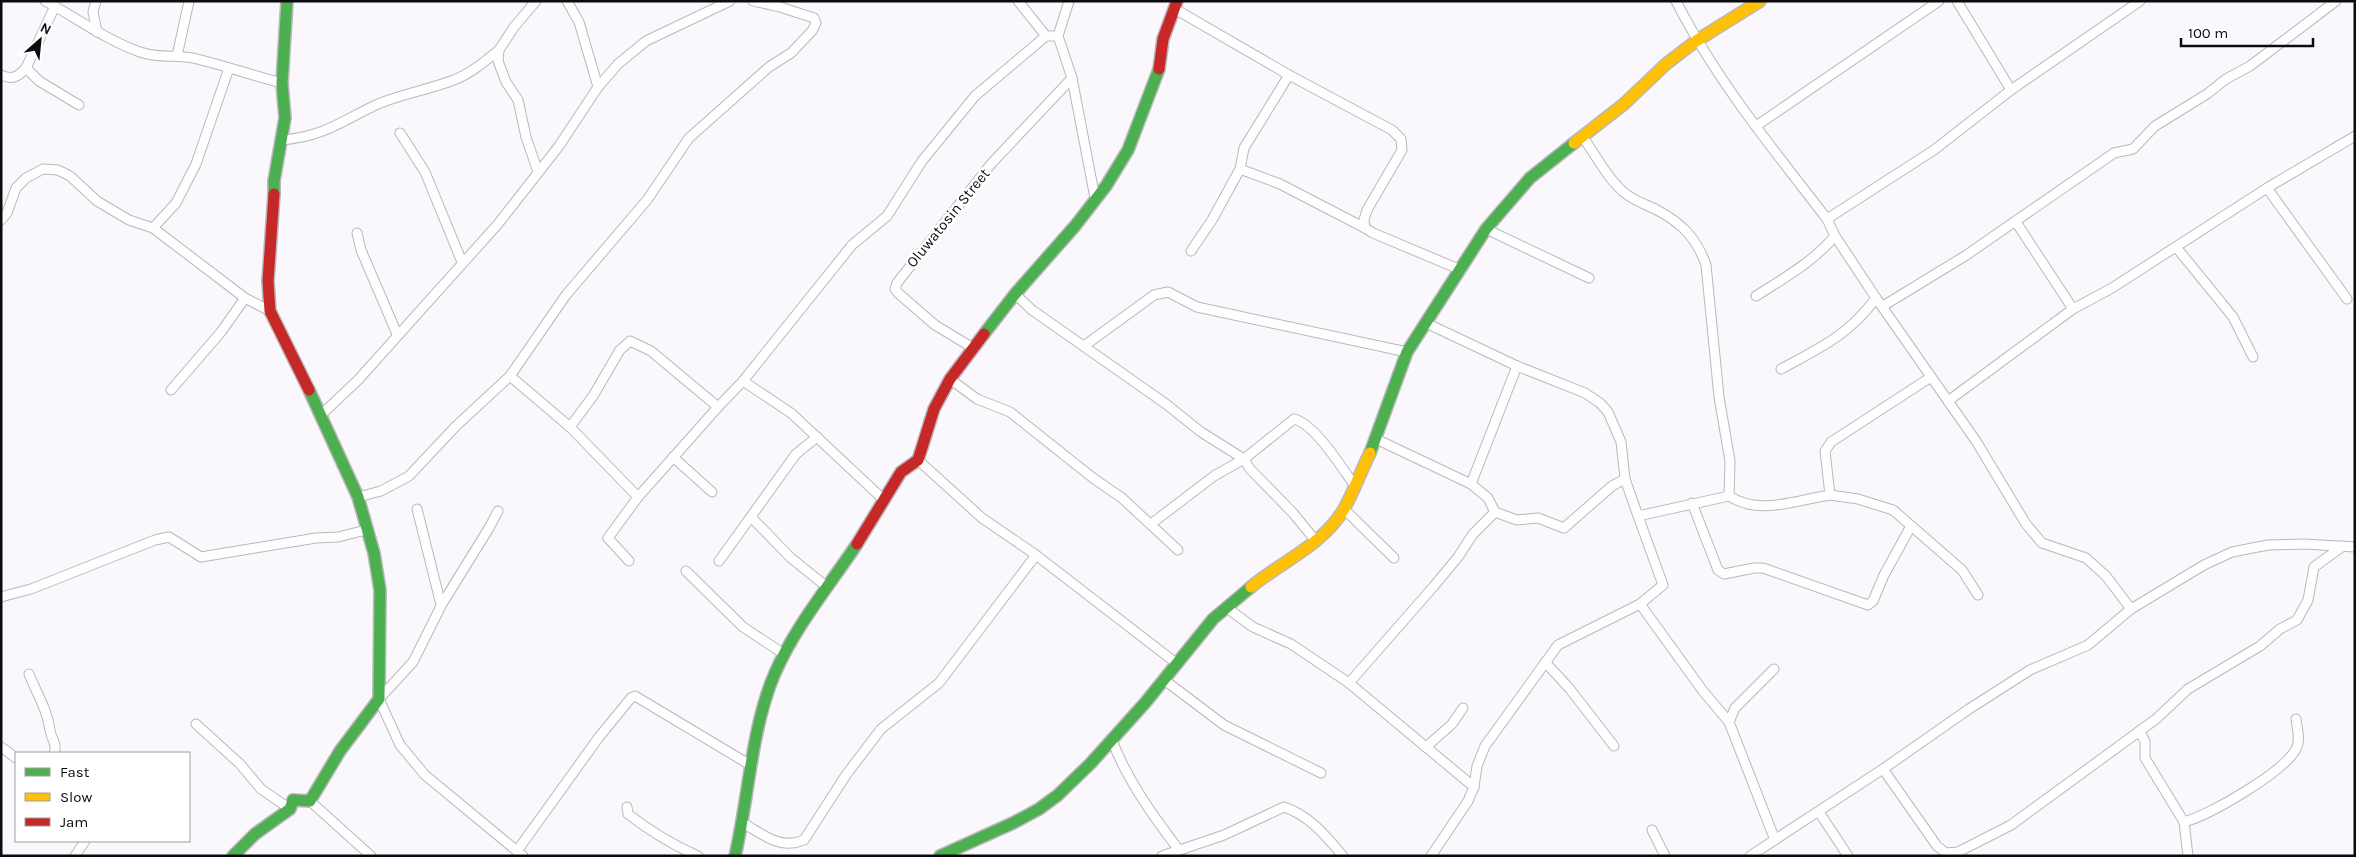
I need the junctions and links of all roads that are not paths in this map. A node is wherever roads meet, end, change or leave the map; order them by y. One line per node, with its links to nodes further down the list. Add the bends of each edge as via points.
1 (45, 1): 18 (street)
2 (96, 1): 19 (street, via 93,12)
3 (189, 1): 24 (street)
4 (286, 1): 30 (street)
5 (536, 1): 23 (street)
6 (567, 1): 31 (street, via 578,22)
7 (730, 1): 31 (street, via 646,41 618,64)
8 (753, 1): 72 (street, via 804,14 814,18 816,23 791,52 768,68 689,138 637,212 566,295)
9 (1018, 1): 20 (street)
10 (1069, 1): 21 (street)
11 (1676, 1): 22 (street)
12 (1760, 1): 22 (street)
13 (1939, 1): 34 (street)
14 (1957, 1): 32 (street)
15 (2140, 1): 32 (street)
16 (2336, 1): 45 (street, via 2250,66 2154,126 2133,149 2114,153)
17 (1176, 5): 28 (street); 42 (street, via 1163,39 1159,73 1136,133)
18 (55, 6): 19 (street); 25 (street)
19 (97, 32): 24 (street, via 141,53 158,57)
20 (1046, 36): 21 (street); 75 (street, via 975,96 922,161 887,216 852,245)
21 (1058, 36): 29 (street)
22 (1696, 40): 34 (street); 36 (street, via 1624,104)
23 (499, 50): 38 (street, via 475,69 452,81 384,102 306,138); 40 (street, via 498,61 518,100)
24 (177, 56): 26 (street)
25 (26, 68): 27 (street, via 9,79); 33 (street, via 39,81)
26 (229, 68): 30 (street); 46 (street, via 196,164 176,204)
27 (1, 75)
28 (1289, 75): 39 (street, via 1244,148); 47 (street, via 1392,130 1401,138 1402,150 1367,210)
29 (1072, 78): 42 (street); 67 (street, Oluwatosin Street, via 991,164 897,283 895,289 898,293 935,325)
30 (282, 83): 38 (street, via 285,118)
31 (598, 87): 40 (street)
32 (2011, 90): 43 (street, via 1934,150)
33 (79, 104)
34 (1756, 126): 43 (street)
35 (400, 133): 53 (street, via 425,172)
36 (1582, 136): 48 (street, via 1530,178); 91 (street, via 1627,194 1685,228 1700,247 1706,265 1719,397 1730,461)
37 (2355, 136): 41 (street)
38 (282, 140): 63 (street, via 274,181 268,281)
39 (1240, 169): 47 (street, via 1280,184); 52 (street)
40 (538, 172): 53 (street)
41 (2267, 188): 51 (street); 60 (street)
42 (1095, 198): 56 (street, via 1064,240)
43 (1827, 219): 50 (street)
44 (1, 220): 46 (street, via 16,188 43,169 58,170 70,176 96,201 128,220)
45 (2016, 222): 61 (street); 62 (street)
46 (153, 228): 58 (street)
47 (1366, 228): 54 (street)
48 (1486, 229): 54 (street); 55 (street)
49 (357, 232): 65 (street, via 360,250)
50 (1835, 236): 57 (street, via 1807,263); 59 (street)
51 (2176, 247): 62 (street); 69 (street, via 2233,317)
52 (1191, 251)
53 (462, 262): 65 (street)
54 (1461, 270): 64 (street)
55 (1589, 278)
56 (1015, 294): 66 (street, via 1032,310); 67 (street)
57 (1756, 296)
58 (245, 298): 63 (street); 76 (street)
59 (1876, 298): 61 (street); 71 (street, via 1842,335)
60 (2347, 300)
61 (1883, 306): 73 (street)
62 (2073, 309): 77 (street)
63 (270, 312): 79 (street)
64 (1426, 323): 68 (street); 70 (street)
65 (398, 334): 79 (street, via 358,380)
66 (1084, 346): 68 (street, via 1154,294 1168,292 1197,307); 84 (street, via 1200,432)
67 (973, 348): 74 (street)
68 (1407, 352): 82 (street)
69 (2253, 357)
70 (1517, 366): 86 (street, via 1585,393 1600,403 1608,412 1621,442); 87 (street)
71 (1781, 369)
72 (510, 376): 80 (street); 92 (street, via 409,476 381,491)
73 (1932, 377): 77 (street); 90 (street, via 1831,442 1825,451)
74 (950, 379): 85 (street, via 934,409); 102 (street, via 977,399 1010,412)
75 (743, 381): 78 (street); 81 (street, via 791,413)
76 (172, 390)
77 (1948, 401): 120 (street, via 2026,524 2042,543 2086,558 2106,576)
78 (718, 407): 80 (street, via 651,351 630,341 620,350); 83 (street)
79 (321, 415): 92 (street)
80 (570, 427): 93 (street)
81 (817, 437): 94 (street); 101 (street, via 796,454)
82 (1376, 439): 87 (street); 88 (street)
83 (673, 457): 89 (street); 93 (street)
84 (1244, 459): 88 (street, via 1294,419 1312,430); 102 (street, via 1214,476); 105 (street)
85 (918, 460): 94 (street, via 901,472); 109 (street, via 982,518)
86 (1625, 479): 99 (street, via 1612,486 1564,528 1538,518 1517,520); 100 (street)
87 (1471, 484): 99 (street, via 1488,498)
88 (1355, 486): 96 (street)
89 (712, 492)
90 (1830, 495): 91 (street, via 1765,507 1744,504); 103 (street, via 1858,498 1893,510)
91 (1728, 496): 95 (street)
92 (358, 497): 104 (street)
93 (638, 497): 111 (street, via 608,538)
94 (884, 500): 114 (street)
95 (1692, 502): 100 (street); 103 (street, via 1718,570 1724,574 1763,568 1868,605)
96 (1344, 508): 105 (street); 110 (street)
97 (417, 509): 117 (street)
98 (498, 511): 117 (street)
99 (1495, 512): 127 (street)
100 (1638, 516): 118 (street, via 1651,558 1664,582)
101 (751, 517): 112 (street); 114 (street, via 791,558)
102 (1152, 524): 108 (street)
103 (1911, 526): 115 (street, via 1962,570)
104 (366, 530): 116 (street, via 201,557 169,537 32,589); 128 (street, via 374,552 380,590)
105 (1315, 540): 119 (street, via 1256,582)
106 (2344, 546): 107 (street); 120 (street, via 2268,545 2232,552 2204,565); 133 (street, via 2314,566 2308,600 2297,620 2188,689)
107 (2355, 547)
108 (1178, 550)
109 (1036, 555): 123 (street); 149 (street, via 939,683 881,729 846,775 804,840 792,845 781,844)
110 (1394, 558)
111 (629, 561)
112 (719, 561)
113 (686, 572): 121 (street, via 743,627)
114 (827, 587): 121 (street)
115 (1978, 595)
116 (1, 597)
117 (441, 604): 128 (street, via 413,662)
118 (1640, 604): 122 (street, via 1558,646); 131 (street)
119 (1227, 608): 123 (street, via 1213,619); 127 (street, via 1253,627 1291,644)
120 (2131, 610): 141 (street, via 2088,645 2030,670)
121 (784, 654): 140 (street, via 774,675 755,741)
122 (1545, 662): 135 (street); 143 (street, via 1486,746 1476,766)
123 (1176, 663): 126 (street)
124 (1774, 669): 131 (street, via 1735,708)
125 (29, 674): 138 (street, via 46,707 55,742)
126 (1163, 679): 134 (street); 142 (street, via 1224,725)
127 (1349, 683): 137 (street)
128 (380, 699): 144 (street, via 340,750); 154 (street, via 400,745 425,775)
129 (1463, 708): 137 (street, via 1452,724)
130 (2296, 719): 148 (street, via 2296,750 2281,766 2226,804)
131 (1729, 722): 151 (street)
132 (196, 724): 146 (street, via 240,764 261,789)
133 (2139, 731): 141 (street, via 2011,825 1958,852 1946,853 1937,846); 148 (street, via 2145,741 2145,758)
134 (1112, 740): 153 (street, via 1154,817); 160 (street, via 1058,795 1038,809)
135 (1614, 746)
136 (1, 747): 139 (street)
137 (1426, 748): 143 (street)
138 (54, 752)
139 (15, 757)
140 (752, 766): 149 (street); 154 (street, via 636,696 599,737)
141 (1883, 769): 147 (street)
142 (1321, 773)
143 (1474, 787): 163 (street)
144 (310, 801): 146 (street, via 292,800); 157 (street)
145 (627, 807): 158 (street, via 628,814 642,825)
146 (290, 809): 156 (street, via 255,834)
147 (1819, 812): 151 (street); 166 (street)
148 (2184, 822): 167 (street)
149 (743, 823): 159 (street)
150 (1652, 830): 164 (street)
151 (1775, 840): 165 (street)
152 (84, 842): 155 (street)
153 (1179, 850): 161 (street); 162 (street, via 1224,835 1284,807 1296,811 1324,833)
154 (520, 853)
155 (75, 856)
156 (232, 856)
157 (371, 856)
158 (698, 856)
159 (734, 856)
160 (940, 856)
161 (1162, 856)
162 (1343, 856)
163 (1430, 856)
164 (1665, 856)
165 (1750, 856)
166 (1848, 856)
167 (2188, 856)

